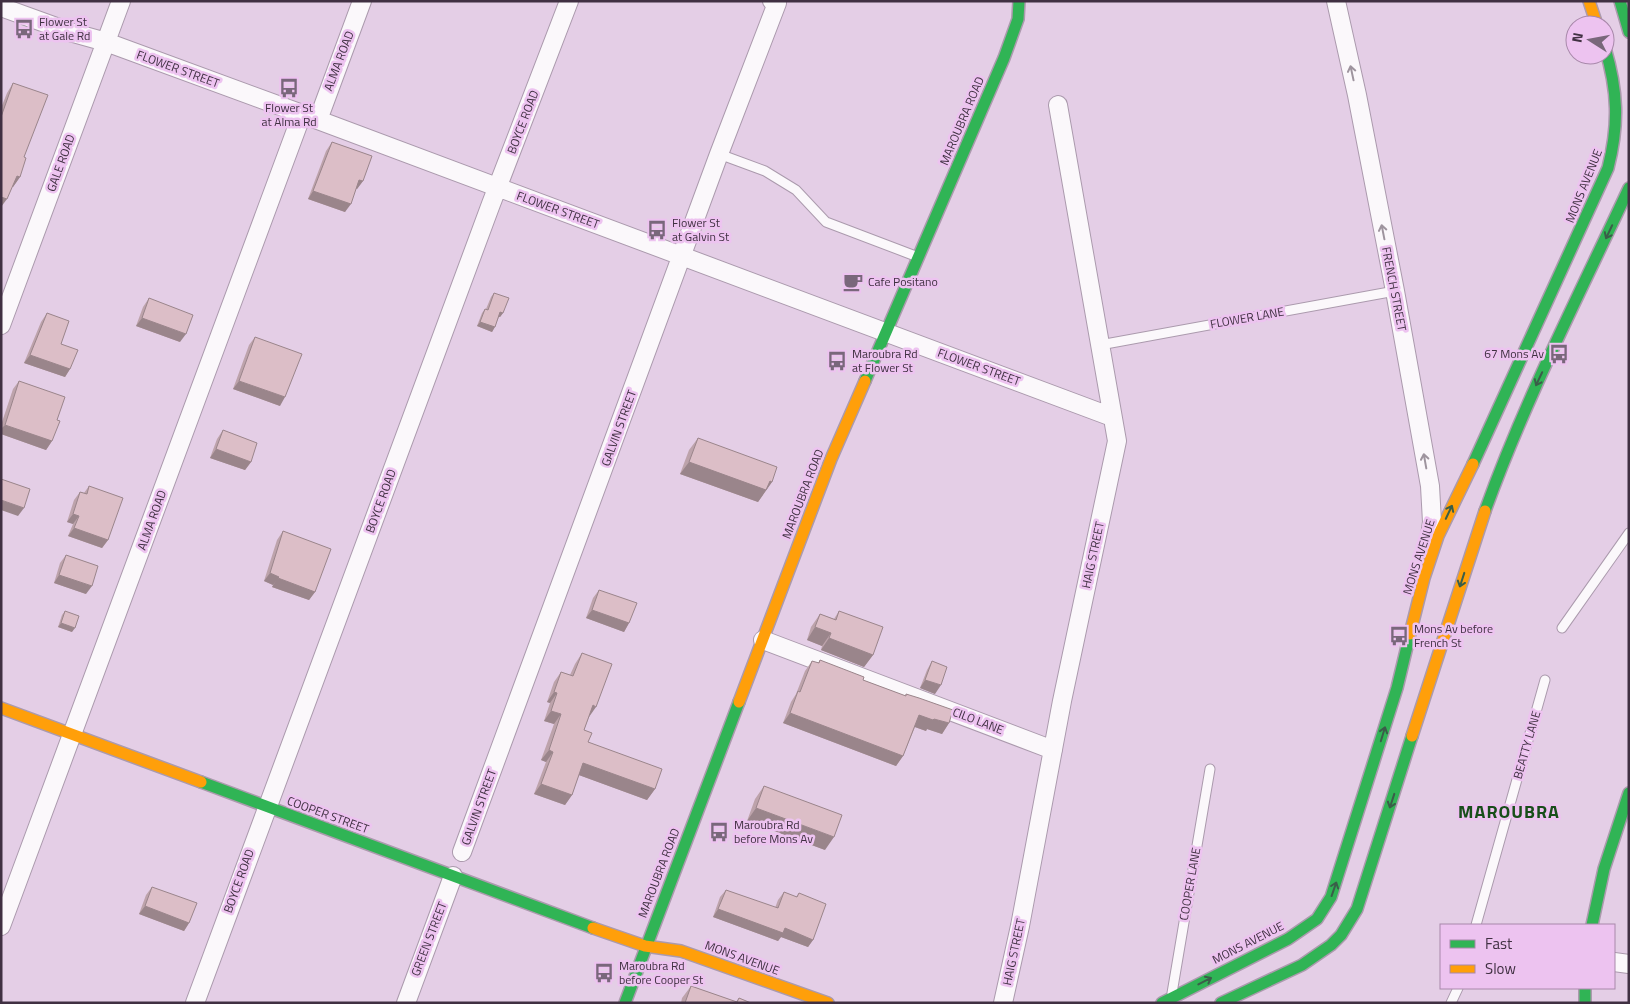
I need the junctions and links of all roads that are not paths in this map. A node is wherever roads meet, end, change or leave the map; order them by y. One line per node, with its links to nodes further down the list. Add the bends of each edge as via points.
1 (121, 1): 12 (street, GALE ROAD)
2 (362, 1): 15 (street, ALMA ROAD)
3 (569, 1): 17 (street, BOYCE ROAD)
4 (1019, 1): 20 (street, MAROUBRA ROAD, via 1018,18 1009,45)
5 (1336, 1): 21 (street, FRENCH STREET, one-way to 5)
6 (1620, 1): 11 (street)
7 (775, 2): 16 (street, GALVIN STREET)
8 (1589, 2): 10 (street)
9 (1, 7): 12 (street, FLOWER STREET)
10 (1594, 15)
11 (1629, 32)
12 (106, 42): 15 (street, FLOWER STREET); 22 (street, GALE ROAD)
13 (1611, 65): 27 (street, MONS AVENUE, one-way to 13, via 1448,513 1497,414 1608,168 1614,150 1618,110)
14 (1058, 105): 24 (street, HAIG STREET)
15 (310, 117): 17 (street, FLOWER STREET); 32 (street, ALMA ROAD)
16 (719, 154): 19 (street, GALVIN STREET); 20 (lane, via 765,171 796,190 826,222)
17 (498, 188): 19 (street, FLOWER STREET); 36 (street, BOYCE ROAD)
18 (1629, 188): 53 (street, one-way to 53, via 1503,460 1357,909 1340,936 1318,955)
19 (682, 256): 23 (street, FLOWER STREET); 37 (street, GALVIN STREET)
20 (918, 257): 23 (street, MAROUBRA ROAD)
21 (1394, 291): 24 (lane, FLOWER LANE); 27 (street, FRENCH STREET, one-way to 21, via 1432,504)
22 (1, 325)
23 (886, 332): 25 (street, FLOWER STREET); 29 (street, MAROUBRA ROAD, via 831,459)
24 (1100, 345): 25 (street, HAIG STREET)
25 (1112, 417): 33 (street, HAIG STREET, via 1117,441)
26 (1629, 533): 28 (lane)
27 (1424, 578): 47 (street, MONS AVENUE, one-way to 27, via 1288,939 1317,919 1331,897 1397,688)
28 (1562, 628)
29 (763, 640): 33 (street, CILO LANE); 42 (street, MAROUBRA ROAD)
30 (1545, 680): 39 (lane, BEATTY LANE)
31 (1, 708): 32 (street, COOPER STREET)
32 (73, 735): 36 (street, COOPER STREET); 41 (street, ALMA ROAD)
33 (1053, 750): 52 (street, HAIG STREET)
34 (1210, 769): 47 (lane, COOPER LANE)
35 (1629, 793): 40 (street, via 1604,868)
36 (266, 808): 38 (street, COOPER STREET); 48 (street, BOYCE ROAD)
37 (462, 852)
38 (453, 876): 42 (street, COOPER STREET); 49 (street, GREEN STREET)
39 (1476, 924)
40 (1592, 924)
41 (1, 926)
42 (645, 946): 50 (street, MAROUBRA ROAD); 51 (street, MONS AVENUE, via 682,951)
43 (1615, 962): 44 (street)
44 (1629, 964)
45 (1458, 989): 54 (lane)
46 (1585, 989): 55 (street)
47 (1166, 1000)
48 (195, 1003)
49 (406, 1003)
50 (625, 1003)
51 (828, 1003)
52 (1003, 1003)
53 (1221, 1003)
54 (1451, 1003)
55 (1585, 1003)

